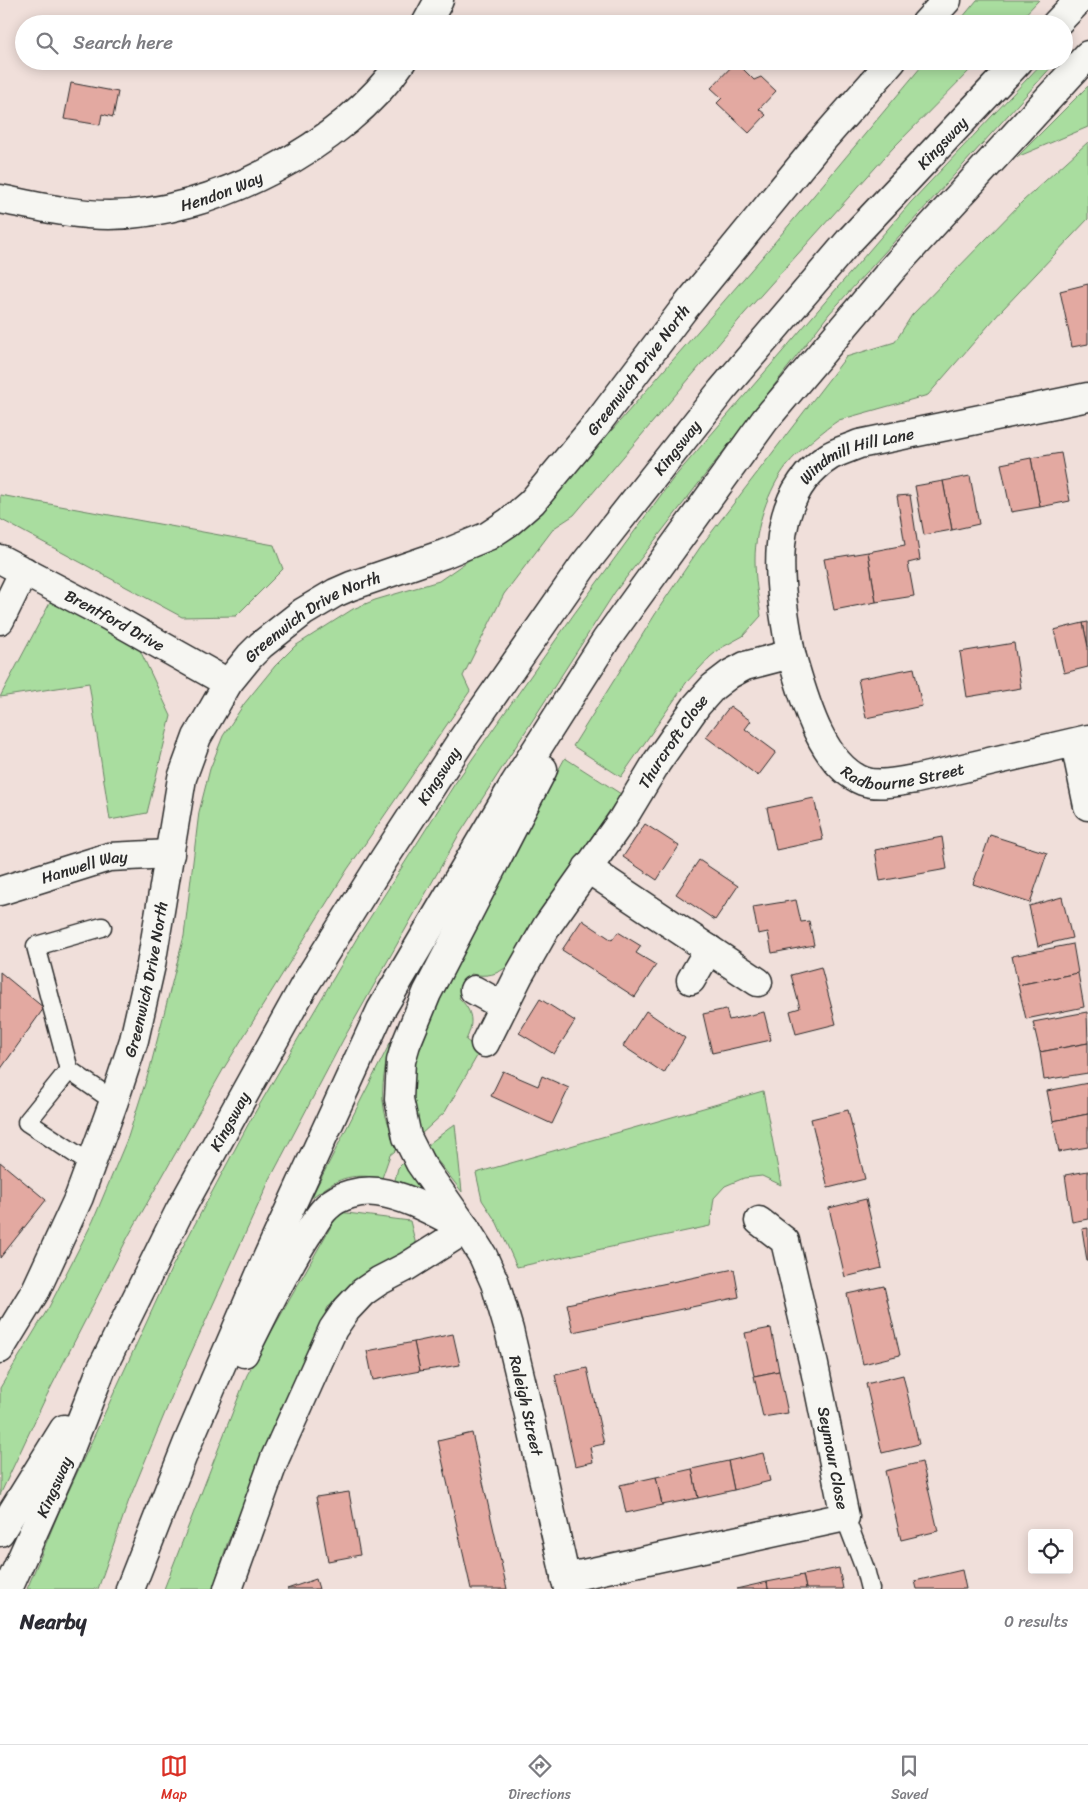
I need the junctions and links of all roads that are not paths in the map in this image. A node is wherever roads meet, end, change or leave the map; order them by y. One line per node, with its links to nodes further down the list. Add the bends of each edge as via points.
1 (439, 0): 4 (main road)
2 (947, 0): 5 (main road)
3 (1079, 0): 6 (main road)
4 (431, 15)
5 (933, 15)
6 (1065, 15)
7 (1088, 55): 15 (main road, via 895,266 765,420)
8 (395, 70): 11 (main road, Hendon Way, via 370,101 338,128 280,165 219,194 161,209 110,215 62,212)
9 (884, 70): 17 (main road, Greenwich Drive North, via 683,310 596,425 532,502 488,536 351,586 303,612 261,645)
10 (1011, 70): 36 (main road, Kingsway, via 849,242 722,390 583,566 461,741 304,986 179,1212)
11 (0, 199)
12 (1088, 397): 16 (main road, Windmill Hill Lane, via 859,444 832,455 810,472 796,491 783,528 781,587)
13 (12, 565): 14 (main road); 17 (main road, Brentford Drive)
14 (0, 620)
15 (606, 640): 34 (main road, Raleigh Street, via 427,993 401,1061 399,1098 407,1137 420,1163); 37 (main road, via 515,783 381,1010 268,1256)
16 (791, 654): 18 (main road, Radbourne Street, via 812,716 829,752 847,772 864,782 916,779); 21 (main road, Thurcroft Close, via 745,666 712,687 657,762 622,820)
17 (228, 683): 20 (main road, Greenwich Drive North, via 197,737 189,759 178,796)
18 (1081, 741): 19 (main road)
19 (1088, 806)
20 (170, 854): 22 (main road, Hanwell Way, via 109,857); 31 (main road, Greenwich Drive North, via 151,965 136,1031)
21 (587, 868): 24 (main road); 28 (main road, Thurcroft Close, via 547,926)
22 (0, 891)
23 (102, 927): 30 (lane, via 36,946)
24 (709, 949): 25 (main road); 26 (main road)
25 (691, 980)
26 (758, 982)
27 (474, 990): 28 (main road)
28 (503, 1006): 29 (main road, Thurcroft Close)
29 (485, 1043)
30 (69, 1070): 31 (lane); 32 (lane, via 27,1122)
31 (114, 1101): 32 (main road, Greenwich Drive North)
32 (91, 1164): 35 (main road, Greenwich Drive North, via 36,1290)
33 (759, 1220): 38 (main road, Seymour Close, via 785,1241)
34 (466, 1229): 37 (main road, via 404,1199 375,1192 358,1192 327,1207 299,1247 238,1365); 40 (main road, Raleigh Street, via 495,1284 509,1330); 43 (main road, via 379,1281 346,1310 334,1329 275,1458)
35 (0, 1349)
36 (100, 1370): 39 (main road); 41 (main road, Kingsway, via 66,1459)
37 (188, 1442): 42 (main road)
38 (845, 1517): 40 (main road, Seymour Close); 44 (lane, via 866,1569)
39 (0, 1532)
40 (567, 1583)
41 (8, 1589)
42 (130, 1589)
43 (228, 1589)
44 (870, 1589)

